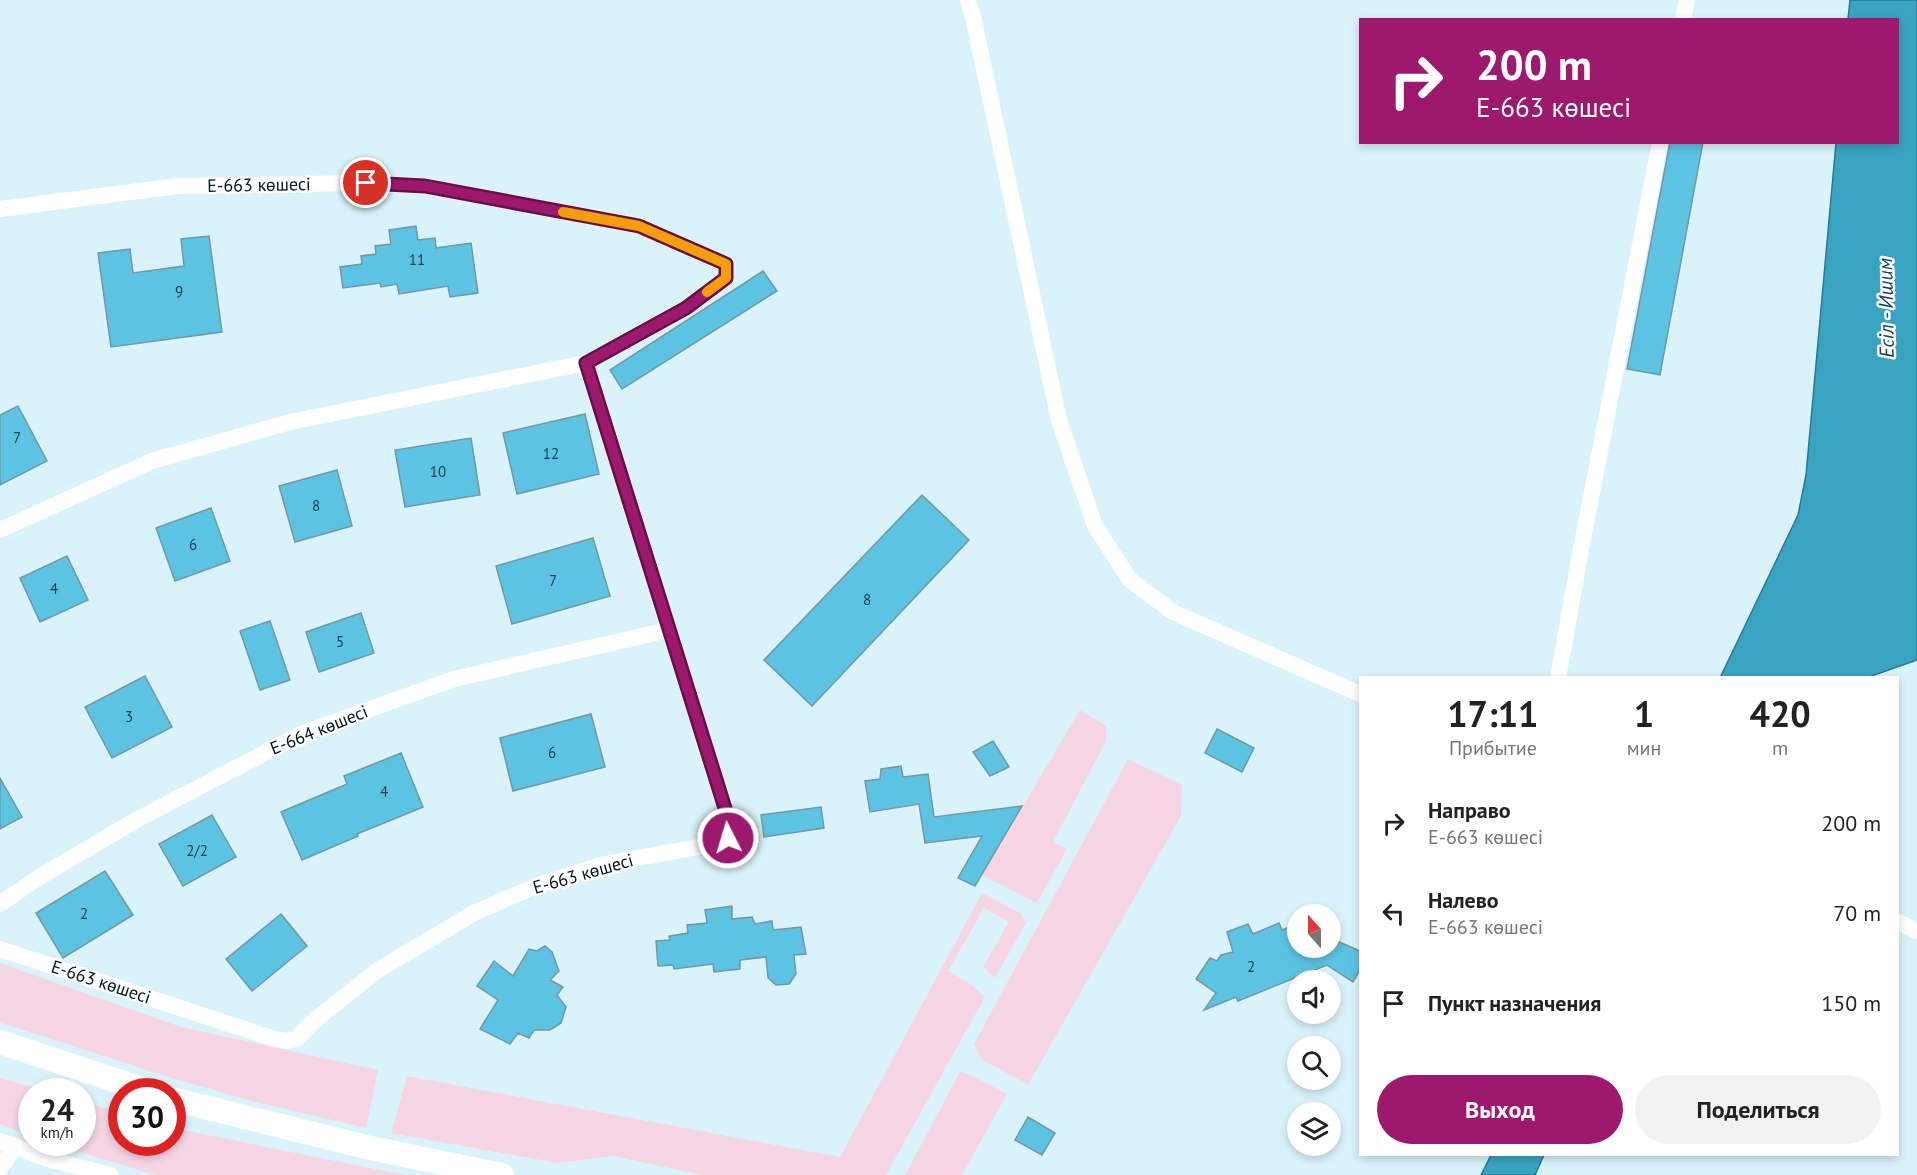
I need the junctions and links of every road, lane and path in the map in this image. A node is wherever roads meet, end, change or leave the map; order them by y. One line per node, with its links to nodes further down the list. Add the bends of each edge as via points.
1 (968, 0): 10 (street, via 1059,420 1095,526 1130,580 1160,604)
2 (1687, 0): 3 (street)
3 (1683, 18)
4 (1660, 144): 9 (street)
5 (0, 209): 6 (street, Е-663 көшесі, via 177,186 425,186 639,226 726,264 726,278 686,308)
6 (586, 363): 7 (street, Е-663 көшесі, via 290,422 152,460); 8 (street, Е-663 көшесі)
7 (0, 530)
8 (668, 630): 11 (street, Е-664 көшесі, via 454,679 301,734 138,819); 14 (street, Е-663 көшесі, via 729,821 728,838 605,864 538,885 474,913 378,969 296,1039 286,1041)
9 (1558, 676)
10 (1359, 694)
11 (0, 904)
12 (1899, 922): 13 (street)
13 (1917, 931)
14 (0, 949)
15 (0, 1042): 16 (main road)
16 (109, 1078)
17 (186, 1102): 21 (main road, via 370,1148)
18 (7, 1144): 19 (street); 20 (street)
19 (0, 1169)
20 (110, 1175)
21 (502, 1175)

